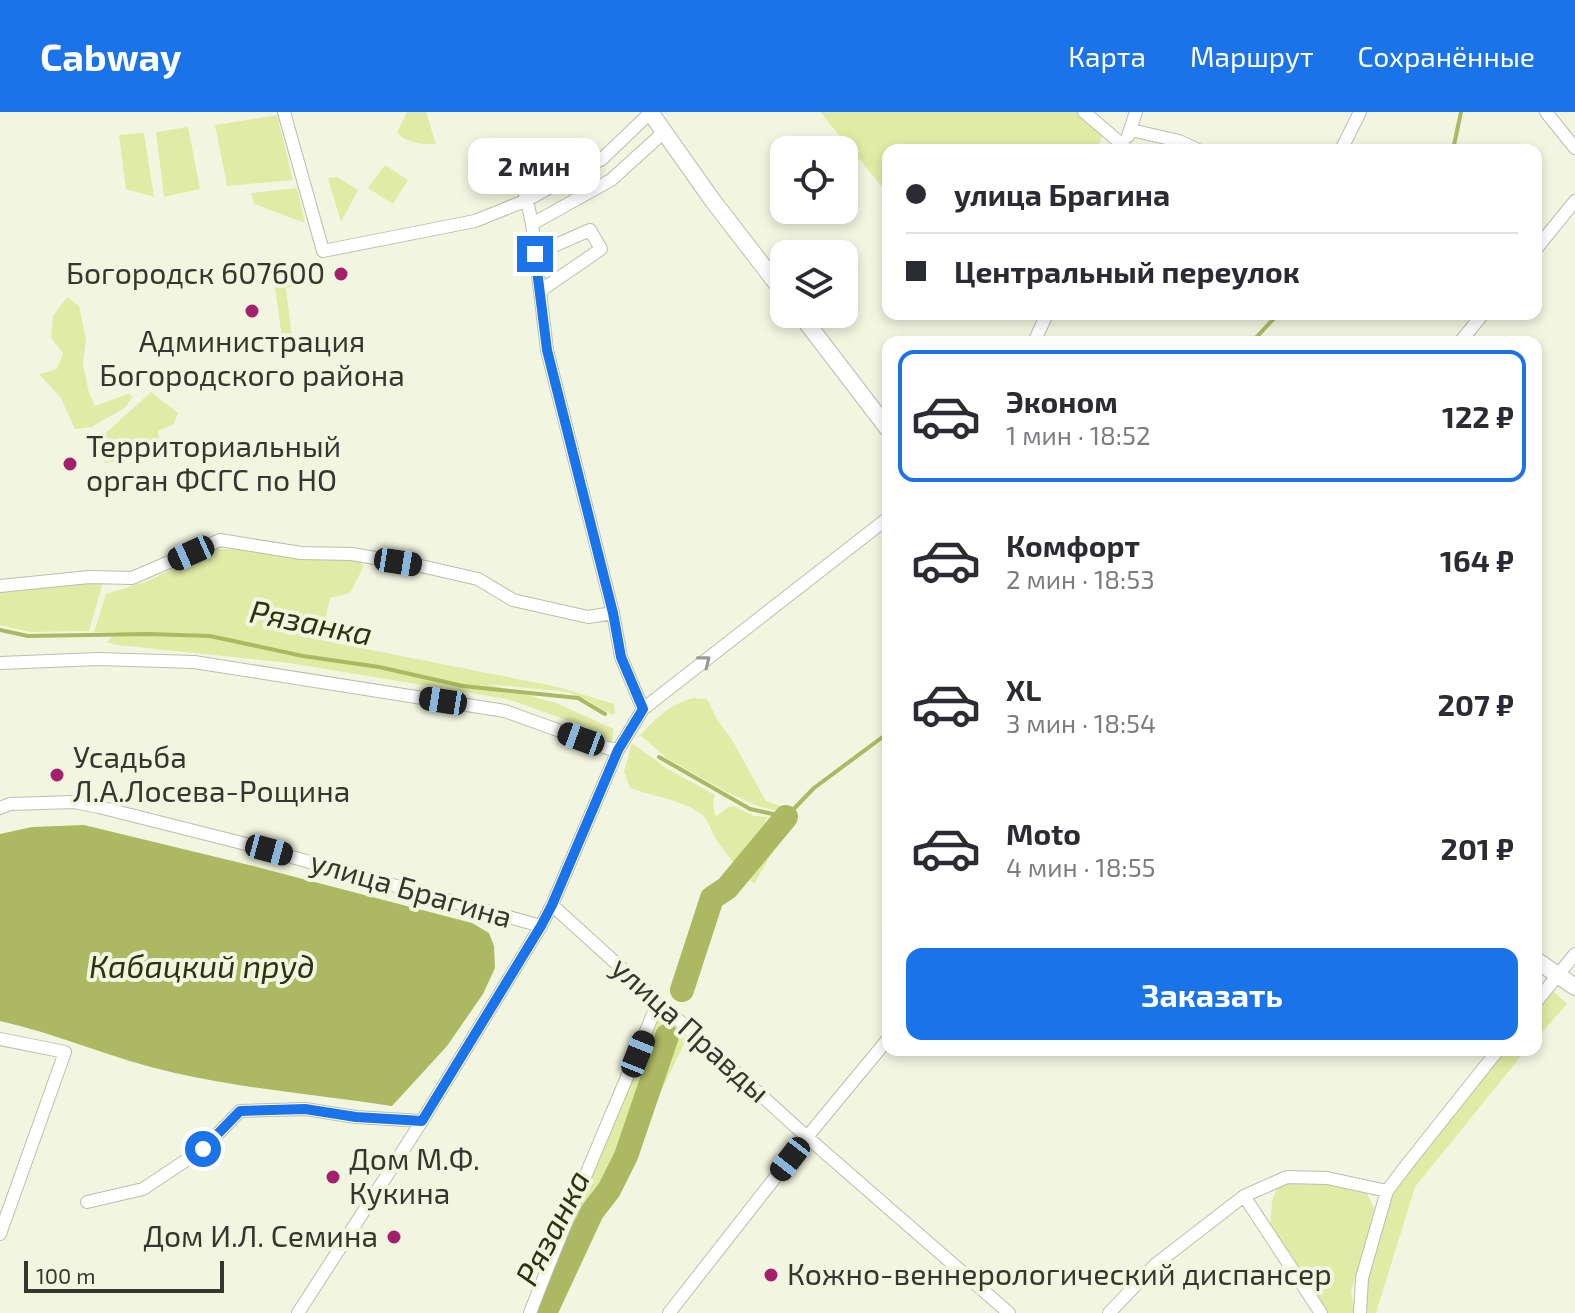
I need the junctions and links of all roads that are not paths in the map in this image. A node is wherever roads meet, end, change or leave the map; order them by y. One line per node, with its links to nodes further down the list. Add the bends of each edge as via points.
1 (284, 112): 15 (street, via 323,251 475,221)
2 (650, 112): 8 (street); 15 (street, via 602,159)
3 (1084, 112): 9 (street)
4 (1136, 112): 7 (street)
5 (1360, 112): 12 (street)
6 (1546, 112): 13 (street)
7 (1131, 130): 10 (street); 11 (street)
8 (664, 132): 17 (street, via 611,180); 20 (street)
9 (1119, 144)
10 (1125, 144)
11 (1185, 144)
12 (1344, 144)
13 (1575, 148)
14 (514, 162): 15 (street)
15 (527, 200): 17 (street)
16 (1575, 201): 18 (street)
17 (532, 224): 19 (street)
18 (1542, 242)
19 (535, 254): 21 (street); 21 (street, via 590,230 601,249)
20 (770, 275)
21 (540, 291): 28 (street, via 547,350)
22 (1478, 320): 24 (street)
23 (811, 328): 25 (street)
24 (1465, 336)
25 (882, 421)
26 (882, 523): 30 (street, one-way to 26)
27 (0, 586): 28 (street, via 132,578 220,540 421,566 478,579 513,600 588,617)
28 (613, 613): 30 (street, via 621,657)
29 (0, 663): 31 (street, via 194,662 505,711)
30 (643, 709): 31 (street)
31 (618, 750): 33 (street)
32 (0, 808): 34 (street, улица Брагина, via 74,802 99,807)
33 (552, 905): 34 (street); 40 (street, улица Правды)
34 (541, 926): 44 (street)
35 (1575, 954): 37 (street)
36 (1542, 964): 37 (street)
37 (1558, 975): 38 (street); 39 (street)
38 (1575, 987)
39 (1542, 995)
40 (658, 1002): 45 (street, улица Правды); 51 (street)
41 (0, 1039): 49 (street, via 65,1052)
42 (882, 1046): 45 (street)
43 (1493, 1056): 46 (street)
44 (422, 1121): 48 (street, via 305,1109 240,1111 203,1149 143,1189); 50 (street)
45 (807, 1137): 52 (street); 53 (street, улица Правды)
46 (1387, 1191): 47 (street, via 1327,1178 1287,1177); 56 (street, via 1362,1278)
47 (1244, 1196): 54 (street, via 1156,1264); 55 (street)
48 (87, 1202)
49 (0, 1234)
50 (298, 1313)
51 (530, 1313)
52 (669, 1313)
53 (1009, 1313)
54 (1109, 1313)
55 (1321, 1313)
56 (1360, 1313)

